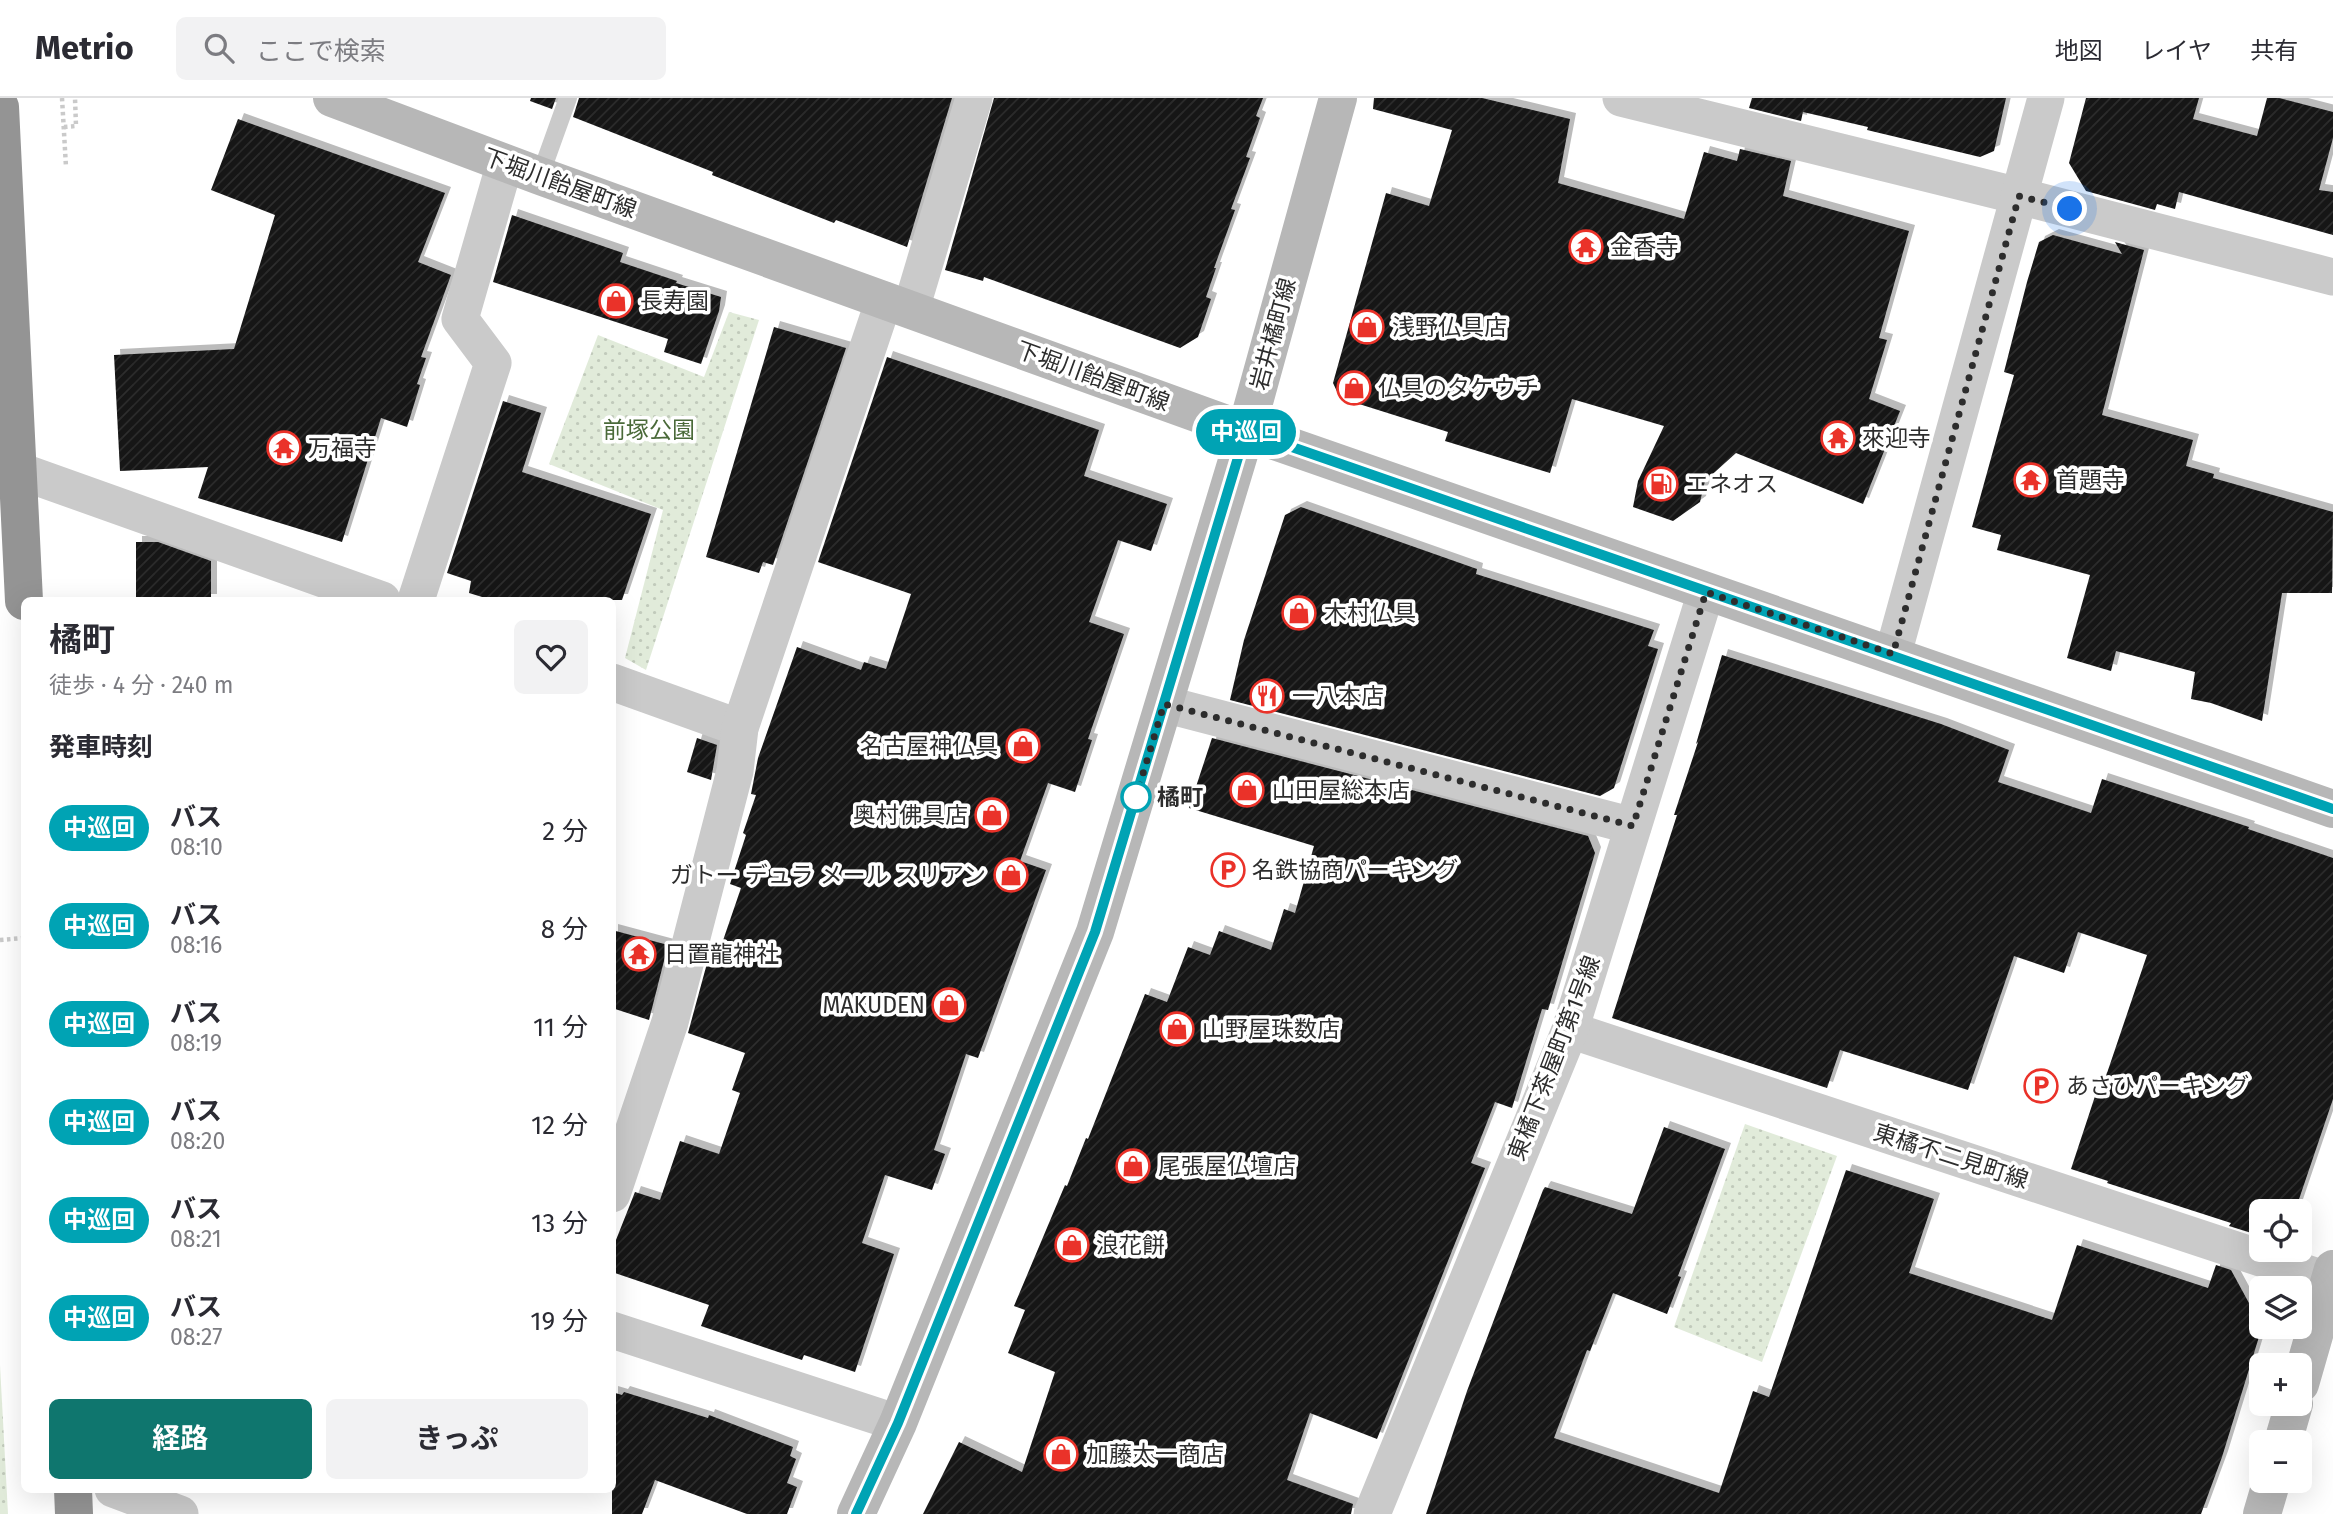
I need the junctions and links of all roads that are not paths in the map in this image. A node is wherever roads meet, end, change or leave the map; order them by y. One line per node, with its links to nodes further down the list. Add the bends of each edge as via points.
1 (332, 98): 8 (street, 下堀川飴屋町線)
2 (568, 98): 8 (lane)
3 (974, 98): 11 (street)
4 (1338, 98): 12 (street, 岩井橘町線)
5 (1621, 98): 9 (street)
6 (2046, 98): 9 (street)
7 (0, 107): 13 (highway)
8 (523, 169): 11 (street, 下堀川飴屋町線); 17 (street, via 460,319 493,363)
9 (2019, 196): 10 (street); 18 (street)
10 (2333, 277)
11 (897, 305): 12 (street, 下堀川飴屋町線); 21 (street)
12 (1246, 431): 14 (street, 下堀川飴屋町線); 20 (street, 岩井橘町線)
13 (17, 470): 15 (highway); 16 (street)
14 (1706, 592): 18 (street, 下堀川飴屋町線); 23 (street, 東橘下茶屋町第1号線)
15 (24, 597)
16 (374, 597)
17 (417, 597)
18 (1893, 654): 22 (street, 下堀川飴屋町線)
19 (616, 683): 21 (street)
20 (1164, 704): 23 (street); 29 (street, 岩井橘町線, via 1095,932)
21 (740, 728): 25 (street, via 735,771 670,1022)
22 (2333, 809)
23 (1633, 826): 24 (street, 東橘下茶屋町第1号線)
24 (1570, 1030): 26 (street, 東橘不二見町線); 36 (street, 東橘下茶屋町第1号線)
25 (616, 1182)
26 (2332, 1277): 28 (street)
27 (616, 1331): 29 (street)
28 (2309, 1353)
29 (898, 1423): 35 (street, 岩井橘町線)
30 (73, 1493): 33 (highway)
31 (124, 1493): 34 (street)
32 (2268, 1493): 37 (street)
33 (74, 1514)
34 (180, 1514)
35 (856, 1514)
36 (1372, 1514)
37 (2262, 1514)

